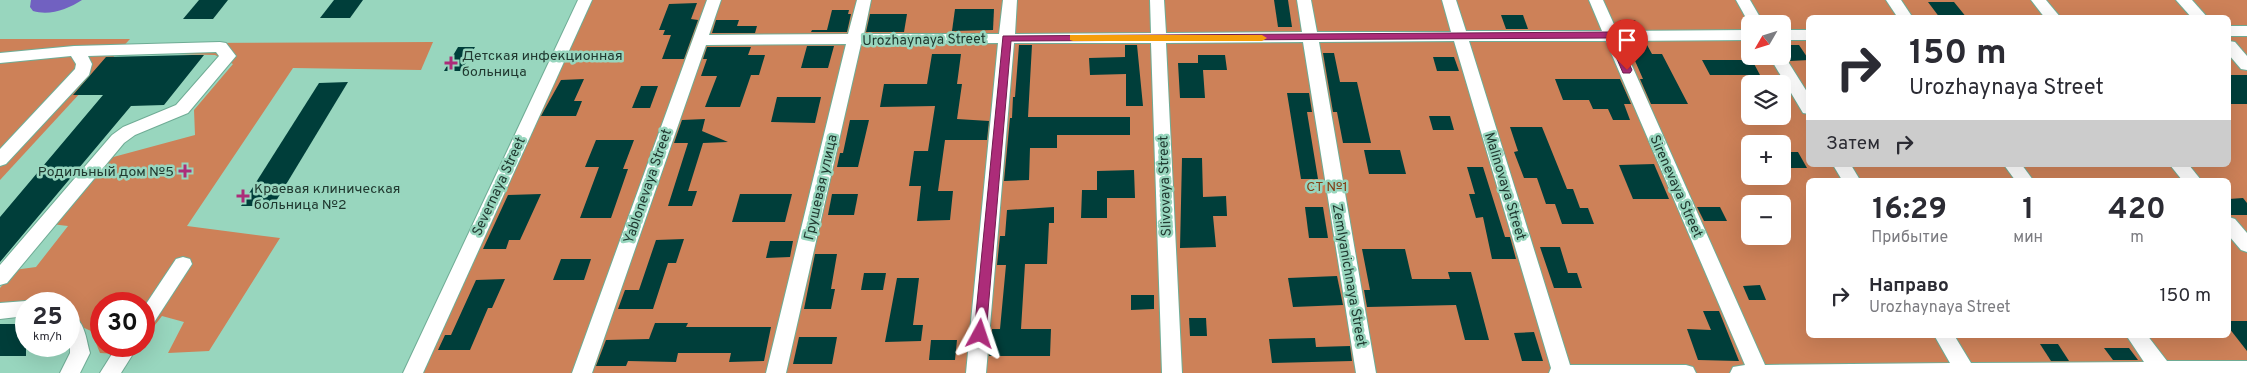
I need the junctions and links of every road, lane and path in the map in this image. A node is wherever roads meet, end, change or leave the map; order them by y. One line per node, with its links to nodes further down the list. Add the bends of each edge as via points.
1 (585, 0): 61 (street, Severnaya Street)
2 (714, 0): 27 (street, Yablonevaya Street)
3 (864, 0): 28 (street, Грушевая улица)
4 (1010, 0): 24 (street)
5 (1157, 0): 25 (street, Slivovaya Street)
6 (1304, 0): 26 (street, Zemlyanichnaya Street)
7 (1449, 0): 23 (street, Malinovaya Street)
8 (1596, 0): 19 (street, Sirenevaya Street)
9 (1743, 0): 13 (street)
10 (1893, 0): 14 (street)
11 (2038, 0): 15 (street)
12 (2183, 0): 16 (street)
13 (1752, 15)
14 (1904, 15)
15 (2051, 15)
16 (2198, 15)
17 (2231, 31): 18 (street)
18 (2247, 31)
19 (1611, 35): 20 (street, Urozhaynaya Street); 23 (street, Urozhaynaya Street); 57 (street, Sirenevaya Street)
20 (1741, 35)
21 (1791, 35): 22 (street)
22 (1806, 35)
23 (1460, 36): 26 (street, Urozhaynaya Street); 69 (street, Malinovaya Street)
24 (1006, 38): 25 (street, Urozhaynaya Street); 28 (street, Urozhaynaya Street); 64 (street)
25 (1159, 38): 26 (street, Urozhaynaya Street); 65 (street, Slivovaya Street)
26 (1310, 38): 67 (street, Zemlyanichnaya Street)
27 (699, 40): 28 (street, Urozhaynaya Street); 62 (street, Yablonevaya Street)
28 (855, 40): 63 (street, Грушевая улица)
29 (2231, 48): 33 (street)
30 (74, 51): 31 (street); 35 (street, via 84,59 83,71); 45 (street, via 220,47 228,56 182,109 129,131 118,139)
31 (0, 58)
32 (1782, 65): 34 (street)
33 (2247, 65)
34 (1806, 104)
35 (0, 160)
36 (1843, 167): 39 (street)
37 (2014, 167): 40 (street)
38 (2181, 167): 41 (street)
39 (1850, 178)
40 (2023, 178)
41 (2190, 178)
42 (2231, 226): 43 (street)
43 (2247, 245)
44 (184, 264): 46 (street)
45 (0, 278)
46 (155, 306)
47 (15, 310): 48 (street)
48 (0, 311)
49 (1946, 338): 55 (street)
50 (2138, 338): 53 (street)
51 (78, 357): 59 (street)
52 (121, 357): 60 (street)
53 (2161, 369): 55 (street); 56 (street)
54 (2247, 369): 56 (street)
55 (1965, 370): 58 (street)
56 (2186, 371)
57 (1749, 372): 58 (street)
58 (1936, 372)
59 (70, 373)
60 (110, 373)
61 (413, 373)
62 (582, 373)
63 (776, 373)
64 (976, 373)
65 (1172, 373)
66 (1362, 373): 67 (street)
67 (1366, 373): 68 (street)
68 (1382, 373)
69 (1561, 373): 70 (street)
70 (1686, 373)

